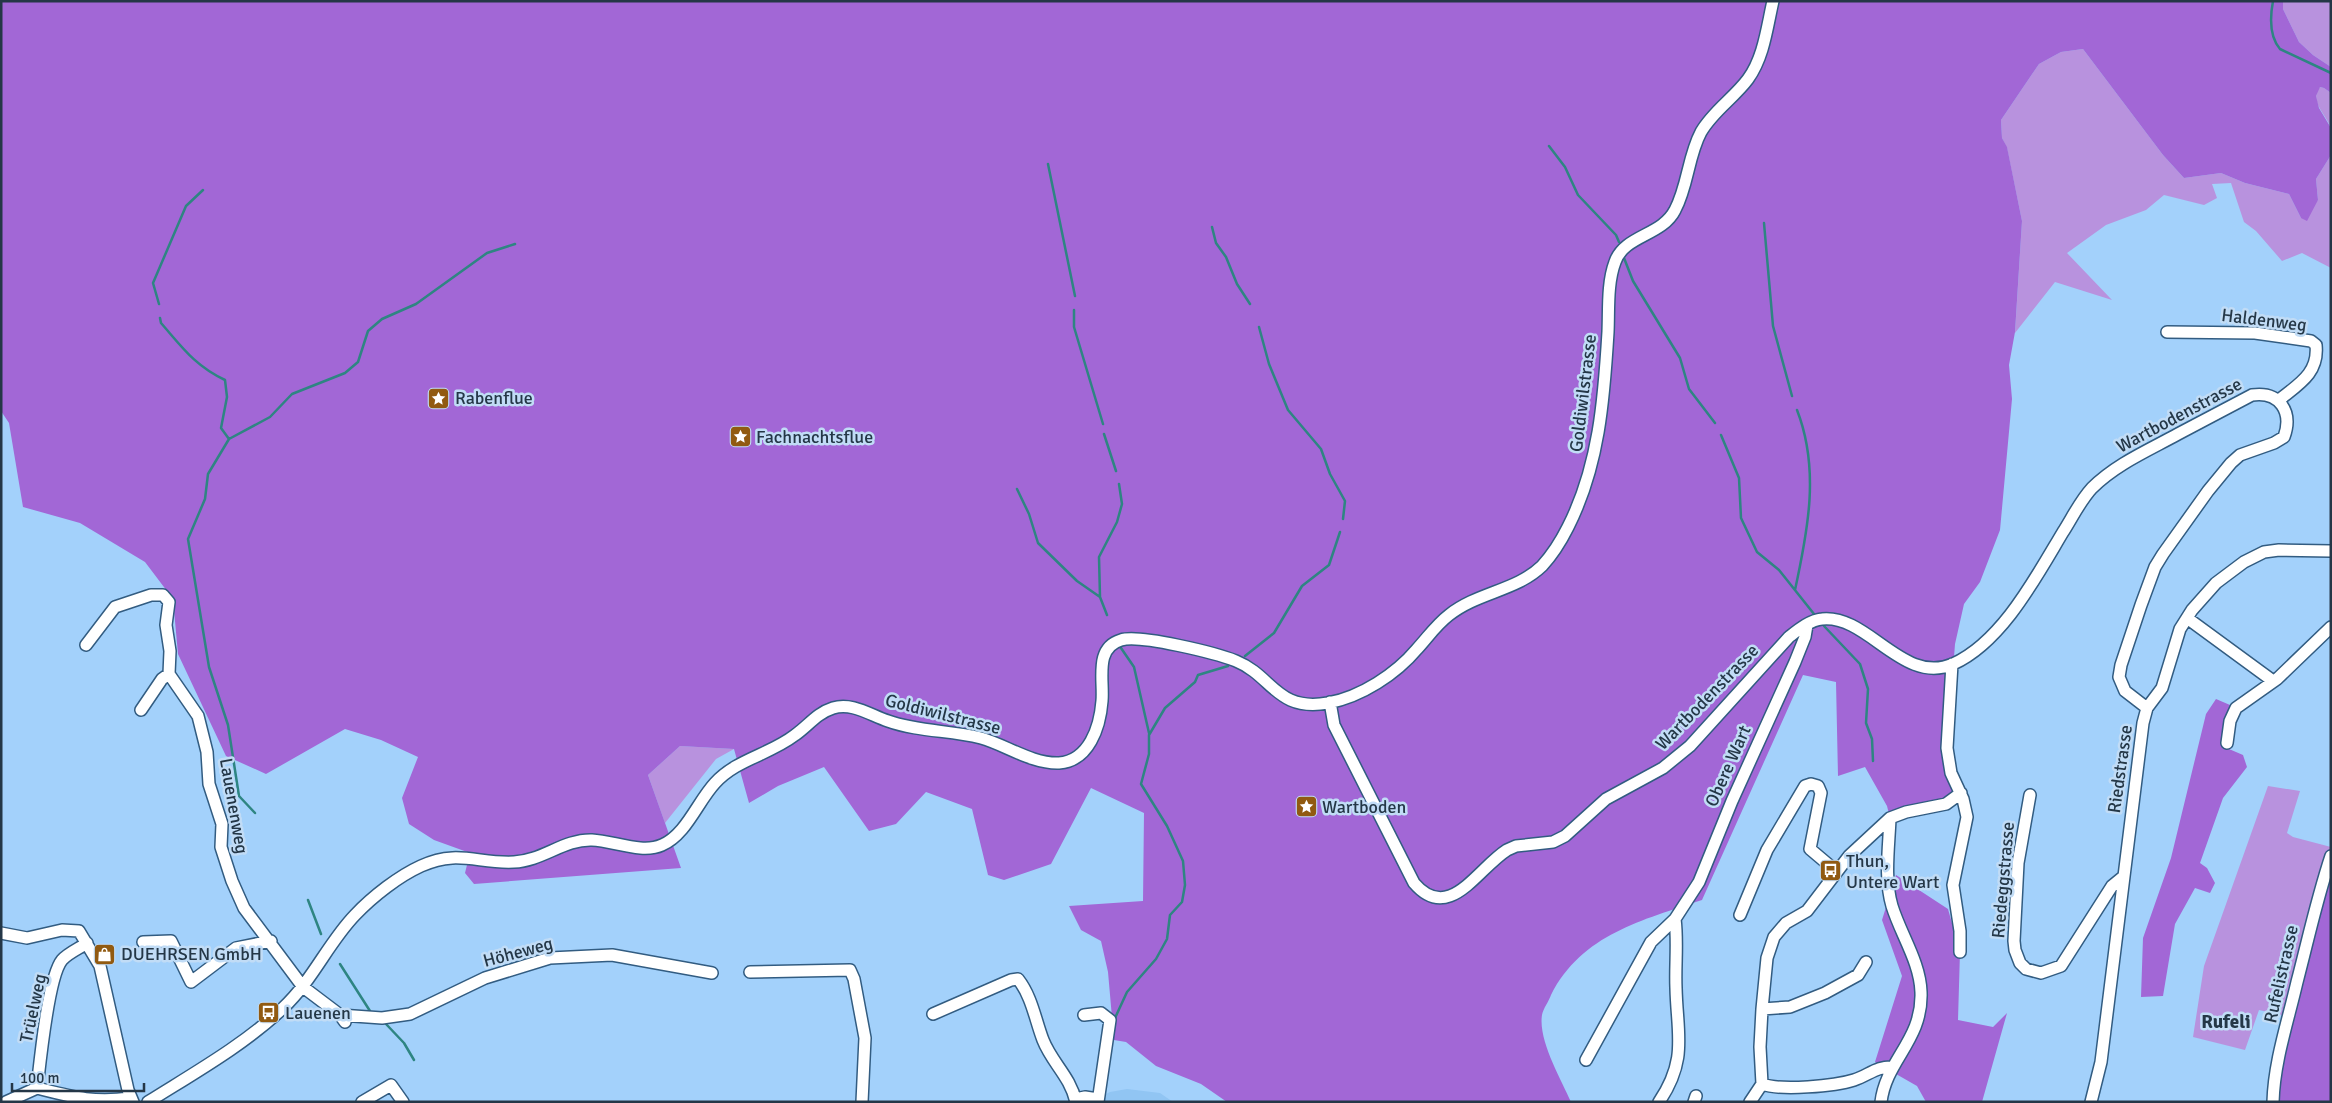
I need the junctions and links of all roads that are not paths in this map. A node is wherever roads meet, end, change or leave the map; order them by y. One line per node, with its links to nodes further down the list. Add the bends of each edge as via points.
1 (1774, 1): 12 (street, Goldiwilstrasse, via 1756,65 1706,124 1695,145 1675,210 1659,229 1626,246 1618,254 1611,278 1604,398 1592,466 1580,503 1550,557 1517,583 1478,597 1446,617 1416,652 1382,680)
2 (2167, 332): 3 (street, Haldenweg, via 2255,333 2311,341 2316,345 2317,354 2311,373)
3 (2279, 400): 9 (street, Wartbodenstrasse, via 2268,395 2252,395 2143,452 2103,478 2079,506 2004,622 1982,645); 13 (street, via 2288,418 2284,437 2240,455 2231,463 2155,567 2119,677 2126,691)
4 (2331, 551): 5 (street, Riedstrasse, via 2260,553 2216,583)
5 (2187, 618): 11 (street); 13 (street, Riedstrasse, via 2174,646 2162,688)
6 (1807, 625): 9 (street, Wartbodenstrasse, via 1821,619 1836,620 1917,665); 12 (street, Wartbodenstrasse, via 1789,637 1690,746 1663,768 1606,799 1565,836 1552,842 1507,850 1454,896 1442,900 1428,897 1414,883 1334,725); 23 (street, Obere Wart, via 1795,662 1735,792 1699,882)
7 (2331, 627): 11 (street)
8 (86, 645): 10 (street, via 115,607 163,594 169,602 166,625)
9 (1952, 664): 16 (street, via 1947,748 1951,773)
10 (169, 674): 14 (street); 25 (street, Lauenenweg, via 198,716 207,752 209,784 222,824 221,847 232,881 244,908)
11 (2273, 681): 15 (street, via 2232,713)
12 (1330, 702): 32 (street, Goldiwilstrasse, via 1311,704 1281,696 1237,661 1126,637 1110,644 1104,655 1102,703 1096,735 1084,751 1068,762 1046,762 983,739 928,732 845,705 823,711 769,753 734,766 714,784 664,845 646,848 595,840 574,841 530,860 511,863 457,856 437,859 414,869 354,916)
13 (2147, 708): 21 (street, Riedstrasse)
14 (141, 710)
15 (2227, 743)
16 (1960, 793): 18 (street, via 1941,806); 28 (street, via 1967,817 1953,885)
17 (2030, 795): 21 (street, Riedeggstrasse, via 2018,863 2014,941 2016,957 2026,969 2041,973 2060,966 2112,886)
18 (1890, 818): 20 (street, via 1863,840); 38 (street, via 1889,891 1919,975 1921,993 1919,1017 1912,1038)
19 (2331, 856): 53 (street, Rufelistrasse, via 2313,915 2276,1074)
20 (1836, 871): 22 (street, via 1810,849 1821,793 1818,786 1810,784 1805,786 1767,850); 33 (street, via 1807,911 1786,923 1774,937 1767,958)
21 (2123, 877): 52 (street, Riedstrasse, via 2101,1062)
22 (1740, 915)
23 (1676, 919): 37 (street, Obere Wart, via 1651,942); 49 (street, via 1680,1042 1669,1087)
24 (1, 933): 27 (street, via 28,938 71,929 79,931)
25 (271, 941): 26 (street, via 236,948 191,982 171,941); 32 (street, Lauenenweg)
26 (143, 942)
27 (87, 943): 40 (street, Trüelweg, via 62,961 56,976 46,1014); 41 (street, via 100,966)
28 (1960, 952)
29 (1866, 962): 33 (street, via 1858,975 1825,993 1790,1007)
30 (750, 972): 48 (street, via 850,970 865,1038)
31 (712, 973): 36 (street, Höheweg, via 612,955 550,958 485,978 410,1014)
32 (304, 987): 36 (street, Lauenenweg); 45 (street, Goldiwilstrasse, via 279,1012 225,1053)
33 (1762, 1009): 39 (street)
34 (933, 1014): 42 (street, via 1018,979 1033,1007 1044,1042 1068,1078)
35 (1084, 1015): 43 (street, via 1101,1013 1110,1020)
36 (342, 1019)
37 (1586, 1060)
38 (1893, 1067): 39 (street, via 1882,1067 1864,1077 1832,1085); 51 (street, via 1884,1086)
39 (1762, 1084): 50 (street)
40 (37, 1088): 41 (street, via 84,1100); 44 (street)
41 (132, 1100)
42 (1076, 1100): 43 (street, via 1085,1097)
43 (1098, 1101)
44 (6, 1102)
45 (149, 1102)
46 (362, 1102): 47 (street, via 392,1085)
47 (403, 1102)
48 (862, 1102)
49 (1660, 1102)
50 (1750, 1102)
51 (1882, 1102)
52 (2091, 1102)
53 (2273, 1102)

